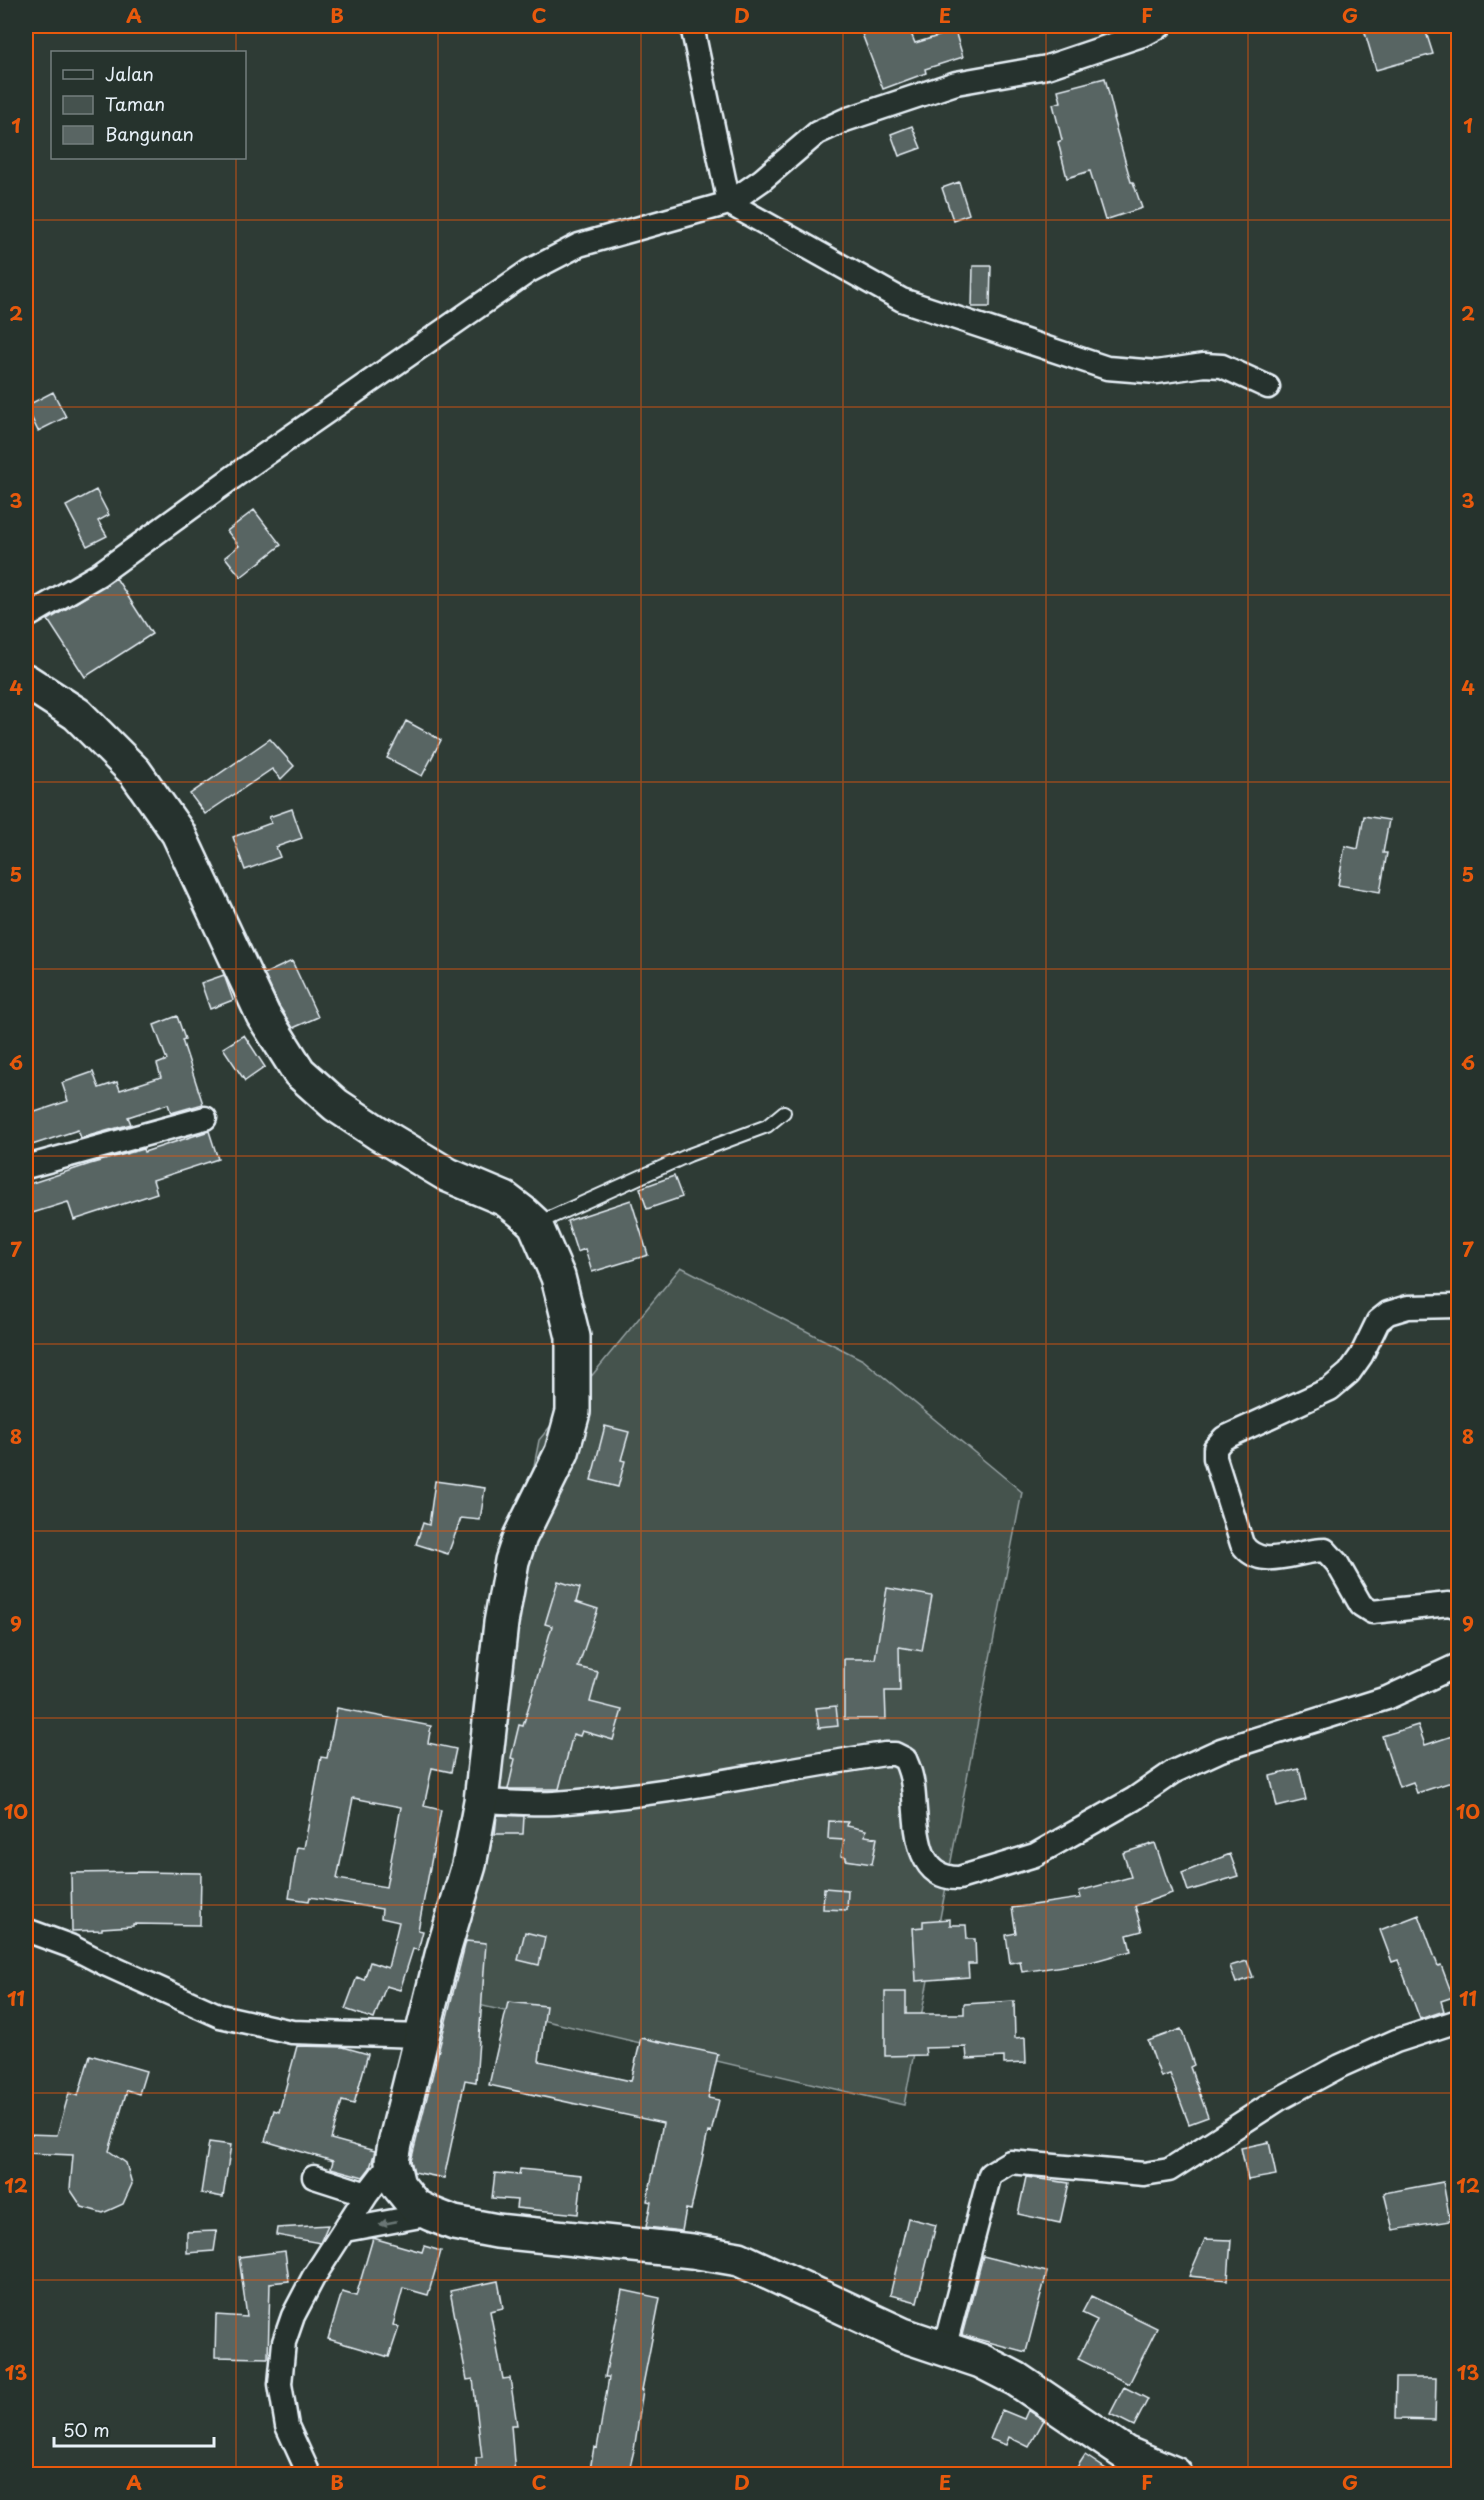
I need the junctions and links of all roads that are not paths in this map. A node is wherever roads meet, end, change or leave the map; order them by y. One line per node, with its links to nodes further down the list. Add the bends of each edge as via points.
1 (692, 26): 3 (street)
2 (1160, 26): 3 (street, via 1047,66 956,83 845,120 817,133 762,180)
3 (729, 202): 4 (street, via 902,300 1107,368 1157,372 1222,366); 5 (street, via 579,245 529,271 98,575)
4 (1268, 387)
5 (26, 617)
6 (26, 681): 10 (main road, via 77,714 127,764 178,832 262,1015 299,1072 336,1105 378,1133 448,1175 504,1199)
7 (784, 1112): 10 (lane, via 767,1126 689,1155)
8 (205, 1119): 9 (street)
9 (26, 1167)
10 (535, 1224): 14 (main road, via 558,1277 573,1337 573,1412 562,1452 512,1561)
11 (1458, 1306): 12 (street, via 1408,1307 1388,1313 1378,1321 1349,1373 1330,1389 1224,1438 1215,1448 1215,1458 1242,1544 1249,1554 1260,1559 1325,1550 1361,1605 1372,1612 1449,1604)
12 (1458, 1607)
13 (1458, 1665): 14 (street, via 1387,1698 1221,1750 1173,1772 1134,1799 1035,1855 959,1878 937,1873 922,1852 915,1831 911,1777 905,1760 895,1754 655,1792 552,1803)
14 (480, 1802): 17 (main road, via 469,1865)
15 (26, 1930): 17 (street, via 70,1946 220,2016 292,2032)
16 (1458, 2021): 23 (street, via 1396,2041 1340,2066 1169,2170 1144,2174 1010,2162 1003,2165 990,2174)
17 (421, 2036): 18 (main road)
18 (393, 2161): 20 (street); 21 (main road, via 398,2185 415,2206)
19 (314, 2177): 20 (street)
20 (367, 2194): 22 (street)
21 (431, 2214): 22 (street, one-way to 22); 23 (main road, via 497,2231 740,2259 892,2331)
22 (345, 2230): 24 (street, via 313,2278 284,2342 280,2384 287,2427)
23 (944, 2349): 25 (main road, via 981,2361 1016,2379 1125,2452)
24 (309, 2475)
25 (1175, 2475)

